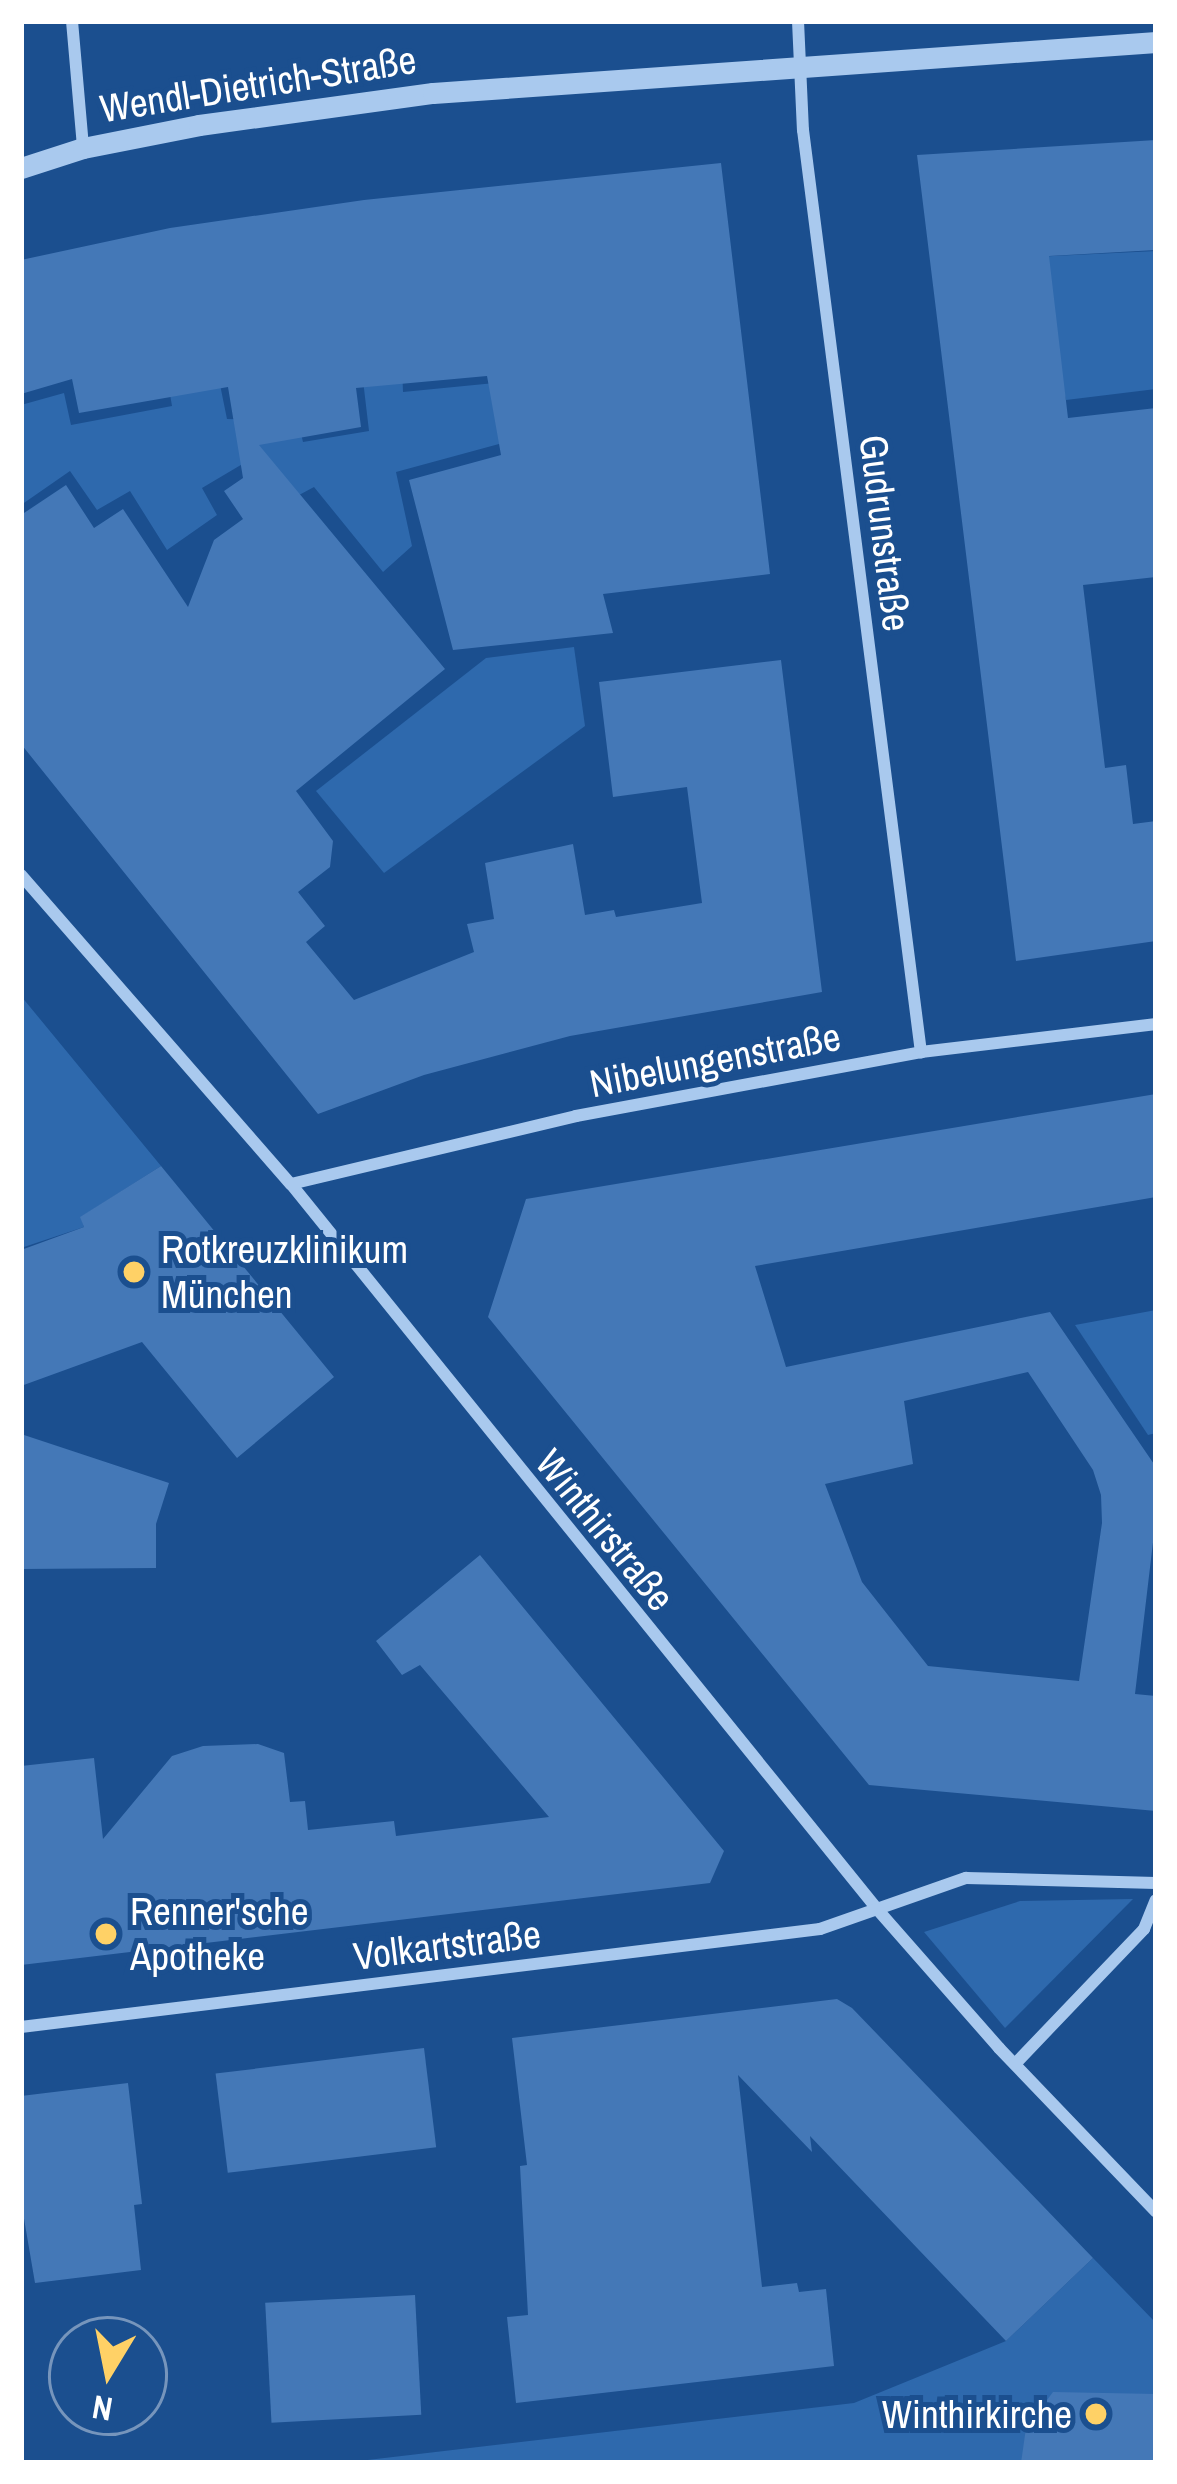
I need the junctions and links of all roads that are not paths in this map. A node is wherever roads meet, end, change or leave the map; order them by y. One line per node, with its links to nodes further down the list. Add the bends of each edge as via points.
1 (72, 21): 5 (street)
2 (798, 21): 4 (street, Gudrunstraße)
3 (1156, 42): 4 (street, Wendl-Dietrich-Straße)
4 (800, 64): 5 (street, Wendl-Dietrich-Straße, via 433,93); 9 (street, Gudrunstraße)
5 (83, 148): 6 (street, Wendl-Dietrich-Straße)
6 (21, 168)
7 (21, 874): 10 (street, Winthirstraße)
8 (1156, 1024): 9 (street, Nibelungenstraße)
9 (921, 1052): 10 (street, Nibelungenstraße, via 576,1116)
10 (291, 1184): 13 (street, Winthirstraße)
11 (1156, 1883): 13 (street, Volkartstraße, via 966,1878)
12 (1156, 1900): 15 (street, via 1144,1929)
13 (877, 1910): 14 (street, Volkartstraße, via 820,1929); 15 (street, Winthirstraße)
14 (21, 2027)
15 (1016, 2064): 16 (street, Winthirstraße)
16 (1156, 2212)

